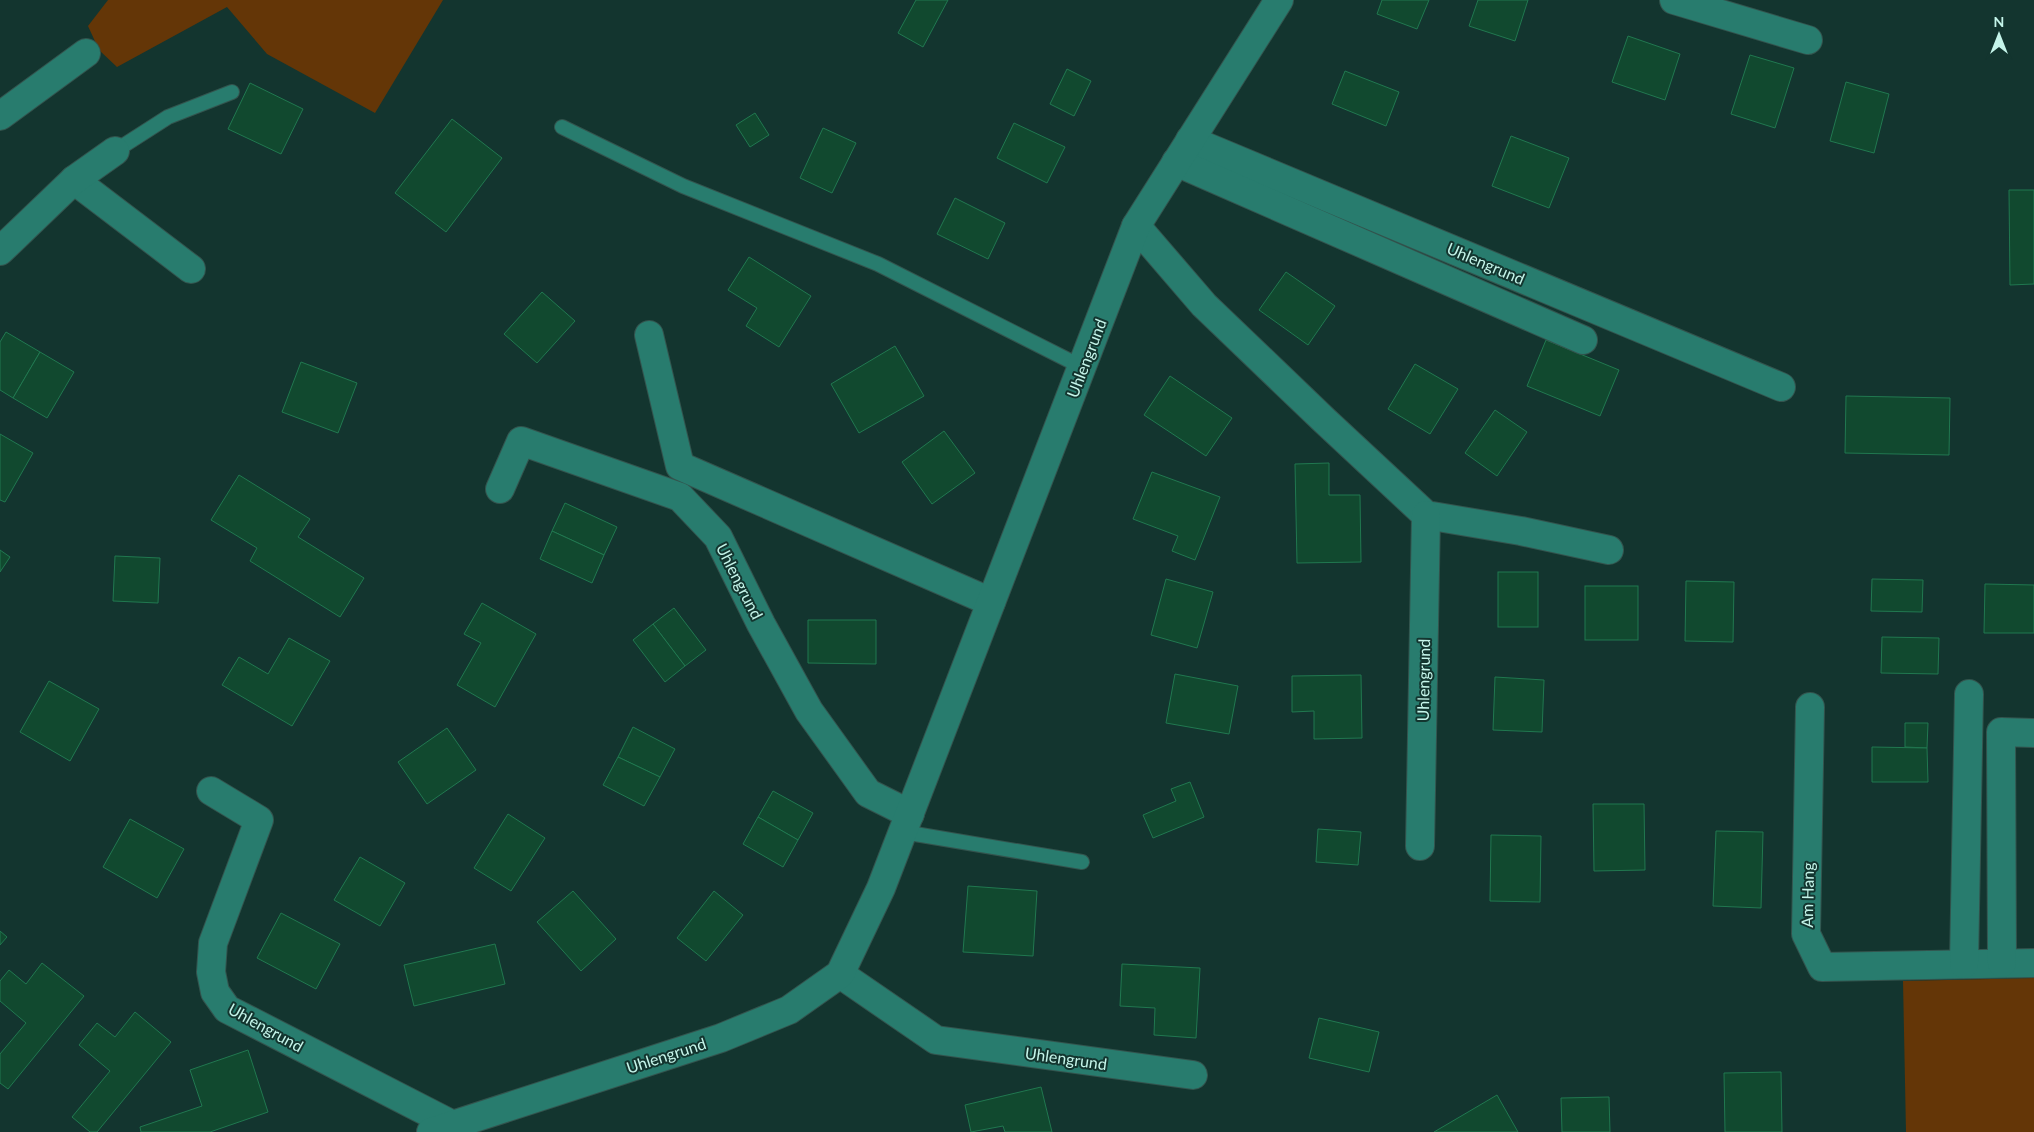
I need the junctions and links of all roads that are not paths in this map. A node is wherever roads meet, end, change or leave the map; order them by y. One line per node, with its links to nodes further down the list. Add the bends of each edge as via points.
1 (1279, 0): 9 (street, Uhlengrund)
2 (1674, 0): 3 (street)
3 (1808, 40)
4 (86, 54): 6 (street)
5 (232, 92): 8 (lane, via 168,117)
6 (0, 116)
7 (562, 127): 16 (lane, via 682,186 878,264)
8 (115, 151): 10 (street)
9 (1183, 151): 11 (street, Uhlengrund); 15 (street, Uhlengrund); 17 (street, Uhlengrund)
10 (74, 180): 12 (street); 13 (street)
11 (1136, 226): 16 (street, Uhlengrund); 19 (street, via 1204,304)
12 (0, 251)
13 (191, 269)
14 (649, 335): 21 (street, via 680,466)
15 (1583, 340)
16 (1082, 366): 21 (street, Uhlengrund)
17 (1781, 387)
18 (500, 489): 26 (street, Uhlengrund, via 521,441 680,497 718,537 809,711 868,793)
19 (1426, 514): 20 (street, via 1521,530); 27 (street, Uhlengrund)
20 (1610, 550)
21 (991, 602): 26 (street, Uhlengrund)
22 (1969, 694): 31 (street)
23 (1810, 707): 31 (street, Am Hang, via 1806,934 1822,967)
24 (2034, 733): 29 (street, via 2000,732)
25 (211, 791): 34 (street, Uhlengrund, via 259,820 213,943 211,972 215,992 226,1009)
26 (906, 823): 28 (lane); 32 (street, Uhlengrund, via 881,888)
27 (1420, 846)
28 (1082, 862)
29 (2002, 963): 30 (street, Am Hang); 31 (street, Am Hang)
30 (2034, 963)
31 (1964, 964)
32 (840, 974): 33 (street, Uhlengrund, via 936,1040); 34 (street, Uhlengrund, via 789,1010 720,1038)
33 (1193, 1076)
34 (442, 1128)

